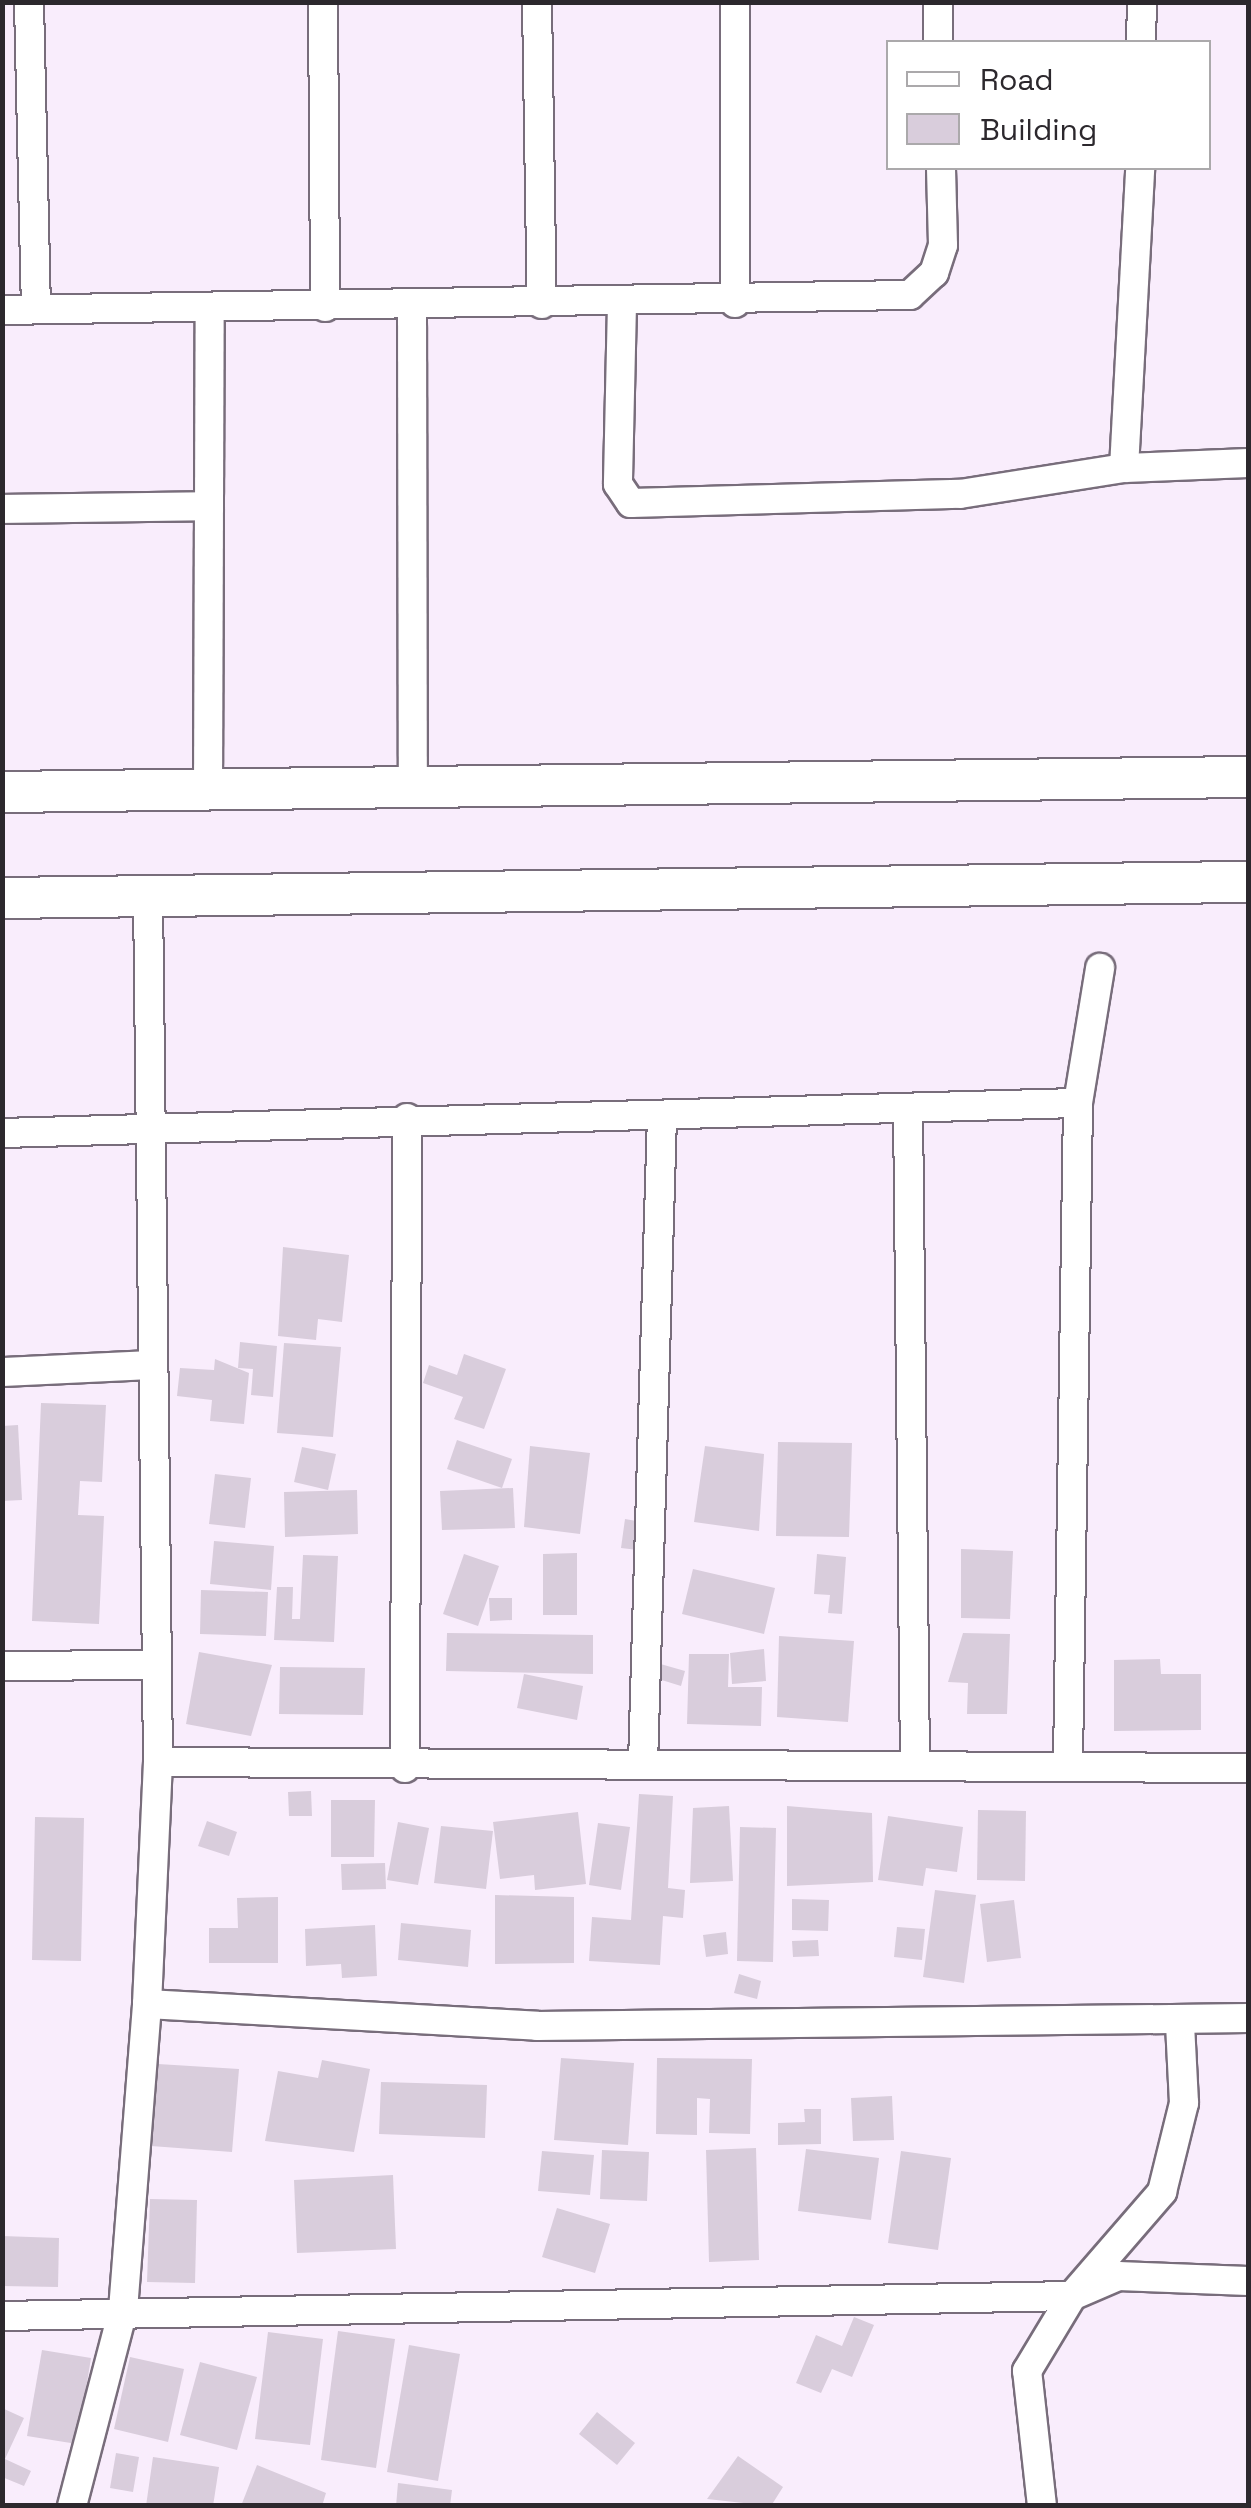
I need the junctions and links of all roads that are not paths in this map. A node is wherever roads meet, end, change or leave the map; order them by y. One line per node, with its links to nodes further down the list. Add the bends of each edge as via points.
1 (29, 2): 18 (street)
2 (324, 2): 15 (street)
3 (537, 2): 12 (street)
4 (735, 2): 11 (street)
5 (938, 2): 7 (street)
6 (1142, 2): 8 (street)
7 (938, 40)
8 (1141, 40)
9 (941, 170): 11 (street, via 943,245 934,273 910,295)
10 (1140, 170): 20 (street)
11 (735, 303): 13 (street)
12 (542, 304): 13 (street); 14 (street)
13 (622, 304): 20 (street, via 618,484 631,503 960,494)
14 (412, 306): 15 (street); 24 (street)
15 (325, 307): 16 (street)
16 (210, 308): 18 (street); 21 (street)
17 (2, 310): 18 (street)
18 (36, 310)
19 (1248, 462): 20 (street)
20 (1124, 468)
21 (209, 506): 22 (street); 25 (street)
22 (2, 510)
23 (1248, 778): 24 (main road)
24 (414, 787): 25 (main road)
25 (208, 790): 26 (main road)
26 (2, 792)
27 (1248, 882): 28 (main road)
28 (148, 896): 29 (main road); 35 (street)
29 (2, 898)
30 (1100, 968): 31 (street)
31 (1078, 1103): 32 (street); 42 (street)
32 (908, 1108): 33 (street); 44 (street)
33 (662, 1117): 34 (street); 43 (street)
34 (407, 1118): 35 (street); 45 (street)
35 (150, 1126): 36 (street); 37 (street)
36 (2, 1133)
37 (153, 1365): 38 (street); 39 (street)
38 (2, 1372)
39 (157, 1665): 40 (street); 41 (street)
40 (2, 1666)
41 (158, 1762): 45 (street); 47 (street)
42 (1068, 1762): 44 (street); 46 (street)
43 (643, 1764): 44 (street); 45 (street)
44 (915, 1766)
45 (405, 1768)
46 (1248, 1768)
47 (146, 2004): 49 (street, via 537,2026); 52 (street)
48 (1248, 2018): 49 (street)
49 (1180, 2024): 51 (street, via 1184,2103 1162,2192)
50 (1248, 2280): 51 (street, via 1118,2276)
51 (1072, 2296): 52 (street); 55 (street, via 1027,2371)
52 (123, 2310): 53 (street); 54 (street)
53 (2, 2316)
54 (72, 2506)
55 (1042, 2506)

